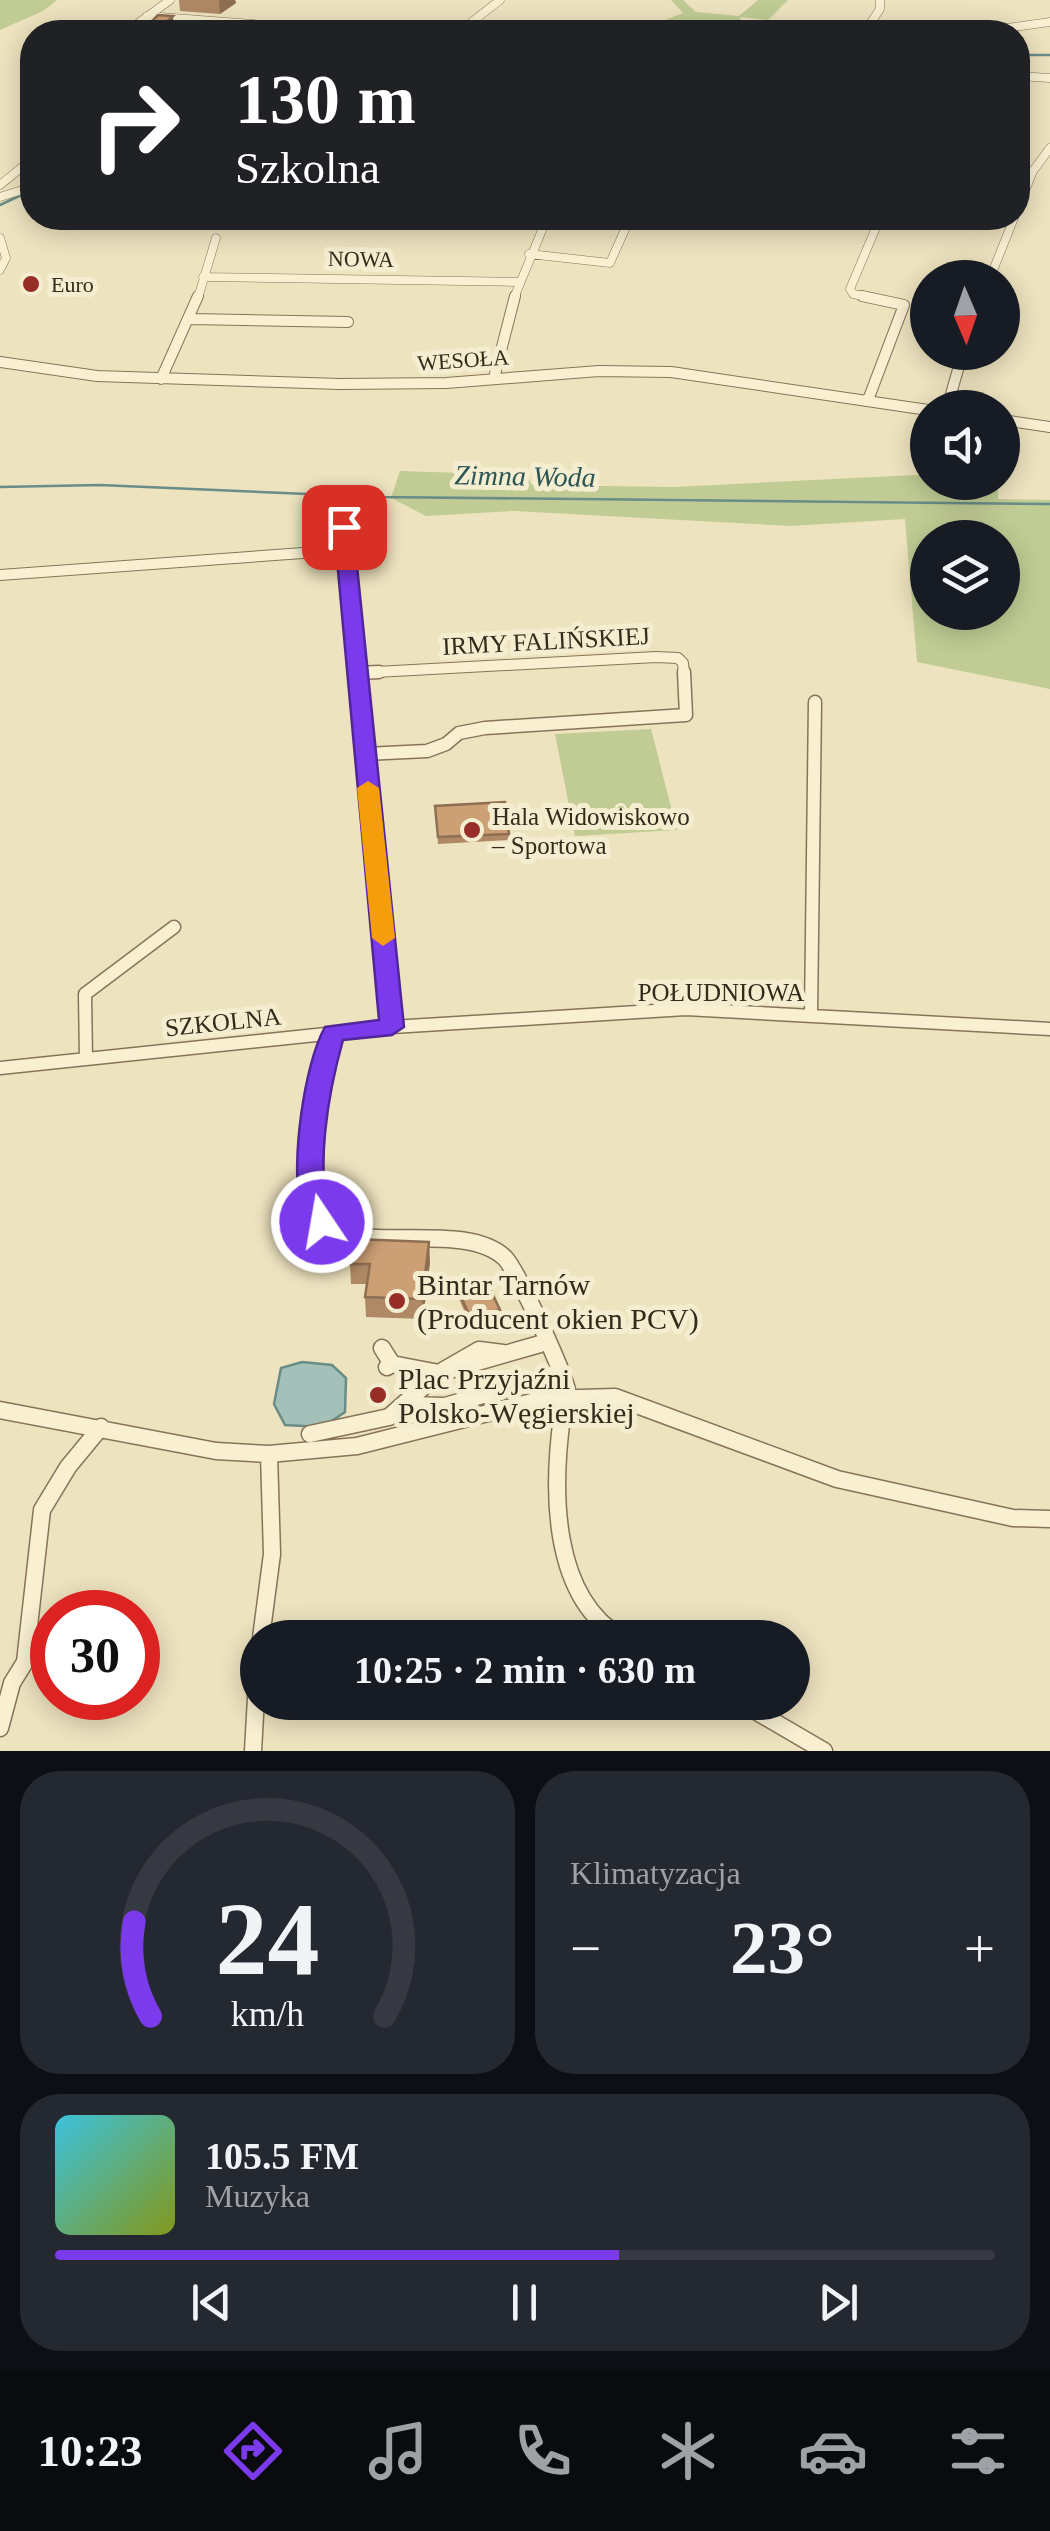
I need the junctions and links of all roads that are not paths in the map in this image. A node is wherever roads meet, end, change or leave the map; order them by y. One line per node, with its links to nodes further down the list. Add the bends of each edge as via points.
1 (170, 0): 3 (street)
2 (500, 0): 6 (street)
3 (147, 16): 4 (street); 5 (street)
4 (142, 20)
5 (199, 20)
6 (474, 20)
7 (1050, 148): 9 (street)
8 (20, 169): 10 (street)
9 (1030, 178)
10 (0, 185)
11 (541, 230): 17 (street)
12 (625, 230): 17 (street, via 610,263)
13 (875, 230): 27 (street, via 850,289 904,305)
14 (1009, 230): 18 (street)
15 (0, 238): 19 (street, via 6,258)
16 (216, 238): 20 (street)
17 (529, 254): 21 (street)
18 (997, 260)
19 (0, 270)
20 (203, 277): 21 (street, NOWA); 22 (street)
21 (518, 282): 25 (street)
22 (191, 319): 23 (street); 26 (street)
23 (348, 322)
24 (0, 362): 26 (street, WESOŁA)
25 (494, 378): 26 (street, WESOŁA, via 400,384); 27 (street, WESOŁA, via 672,372)
26 (161, 379)
27 (868, 400): 28 (street, WESOŁA)
28 (910, 407)
29 (1020, 422): 30 (street)
30 (1050, 426)
31 (344, 527): 32 (street)
32 (345, 550): 33 (street); 34 (street)
33 (0, 574)
34 (357, 672): 36 (street); 36 (street, IRMY FALIŃSKIEJ, via 683,662 686,715 485,728 427,751)
35 (816, 702): 38 (street)
36 (365, 754): 39 (street)
37 (174, 928): 42 (street, via 86,994)
38 (811, 1014): 39 (street, POŁUDNIOWA, via 686,1009); 40 (street, POŁUDNIOWA)
39 (392, 1027): 41 (street, SZKOLNA)
40 (1050, 1029)
41 (333, 1033): 42 (street, SZKOLNA); 48 (street, via 311,1158 316,1216 344,1233 471,1242 499,1252 564,1374)
42 (86, 1059): 43 (street, SZKOLNA)
43 (0, 1068)
44 (540, 1344): 46 (street)
45 (382, 1348): 46 (street, via 390,1366)
46 (439, 1373): 49 (street)
47 (555, 1374): 49 (street, via 446,1406)
48 (568, 1396): 53 (street, via 357,1446); 54 (street, via 648,1406 837,1479 1012,1518); 56 (street, via 558,1482 566,1564)
49 (407, 1405): 52 (street, via 389,1417)
50 (0, 1410): 51 (street)
51 (101, 1427): 53 (street, via 216,1451); 57 (street, via 42,1510 25,1662)
52 (310, 1434)
53 (269, 1454): 55 (street, via 272,1554)
54 (1050, 1519)
55 (263, 1620)
56 (597, 1620)
57 (6, 1684): 60 (street)
58 (255, 1720): 61 (street)
59 (771, 1720): 62 (street)
60 (0, 1728)
61 (253, 1751)
62 (824, 1751)

